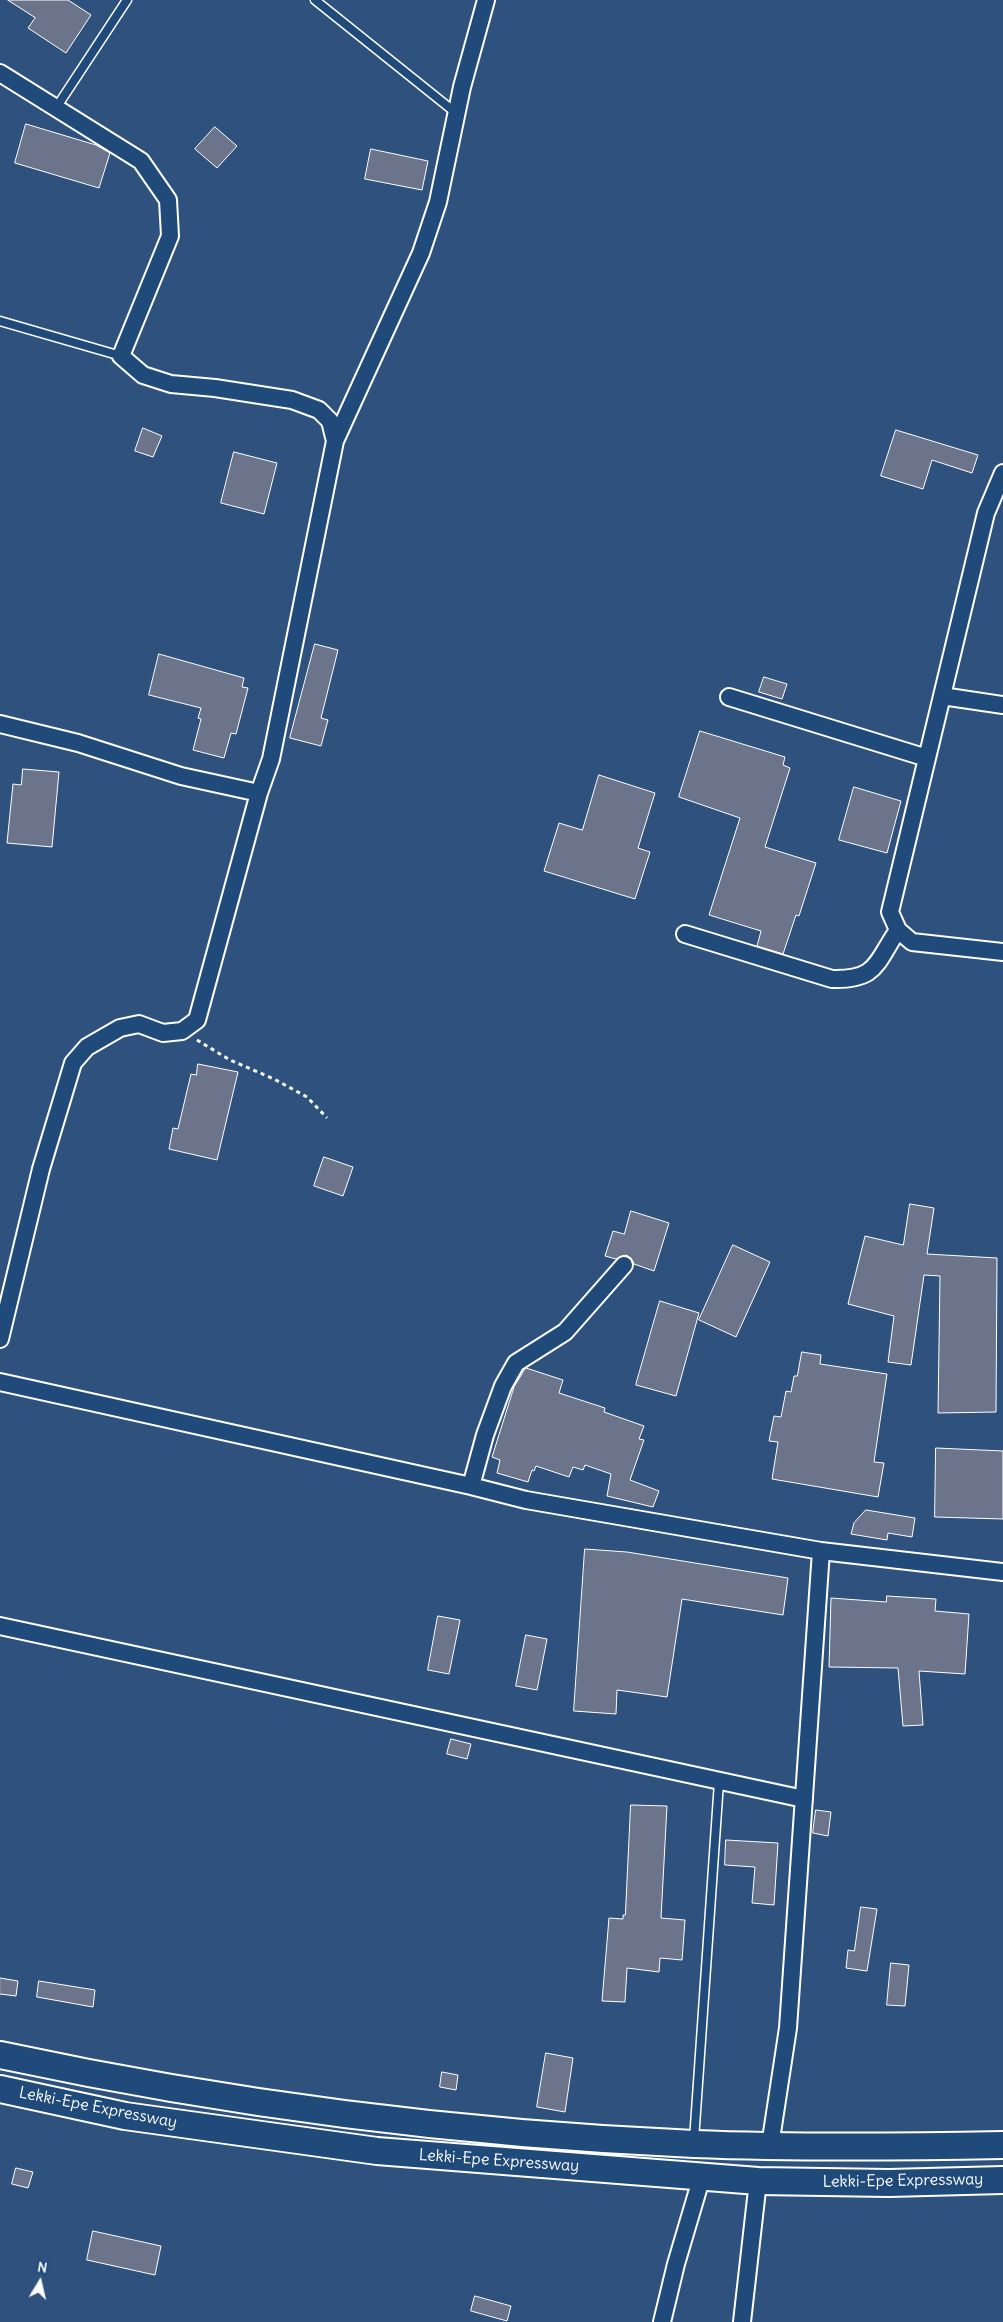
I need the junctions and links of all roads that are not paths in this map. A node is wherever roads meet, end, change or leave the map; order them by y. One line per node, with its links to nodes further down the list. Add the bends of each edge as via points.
1 (127, 0): 5 (lane)
2 (315, 0): 6 (lane)
3 (486, 0): 6 (street)
4 (0, 73): 5 (street)
5 (56, 108): 8 (street, via 141,162 168,200 170,236)
6 (456, 114): 9 (street, via 438,202 420,253)
7 (0, 321): 8 (lane)
8 (121, 356): 9 (street, via 142,375 171,384 292,400 319,410 330,421)
9 (335, 441): 16 (street, via 271,759)
10 (1003, 473): 11 (street, via 986,513)
11 (942, 696): 13 (street); 15 (street)
12 (729, 697): 15 (street)
13 (1003, 705)
14 (0, 724): 16 (street, via 78,743 181,776)
15 (927, 758): 17 (street, via 890,912)
16 (259, 793): 21 (street, via 197,1020 182,1031 163,1033 138,1024 120,1028 87,1047 73,1063 41,1169)
17 (898, 930): 18 (street, via 868,974 853,979 832,979); 19 (street, via 912,942)
18 (685, 934)
19 (1003, 952)
20 (624, 1266): 23 (street, via 565,1332 516,1363 503,1386 485,1435)
21 (0, 1339)
22 (0, 1382): 23 (street)
23 (471, 1486): 24 (street, via 526,1500)
24 (821, 1551): 25 (street); 28 (street)
25 (1003, 1572)
26 (0, 1626): 27 (street)
27 (719, 1782): 28 (street); 31 (lane)
28 (804, 1799): 33 (street, via 788,2028)
29 (0, 2055): 31 (highway, Lekki-Epe Expressway, via 123,2080 319,2110 530,2134)
30 (0, 2089): 34 (highway, Lekki-Epe Expressway, via 126,2116 377,2151)
31 (694, 2144): 33 (highway, Lekki-Epe Expressway)
32 (1003, 2145): 33 (highway, Lekki-Epe Expressway)
33 (770, 2146)
34 (702, 2176): 36 (highway, Lekki-Epe Expressway); 37 (street)
35 (1003, 2180): 36 (highway, Lekki-Epe Expressway, via 890,2183)
36 (758, 2181): 38 (street)
37 (662, 2322)
38 (742, 2322)

